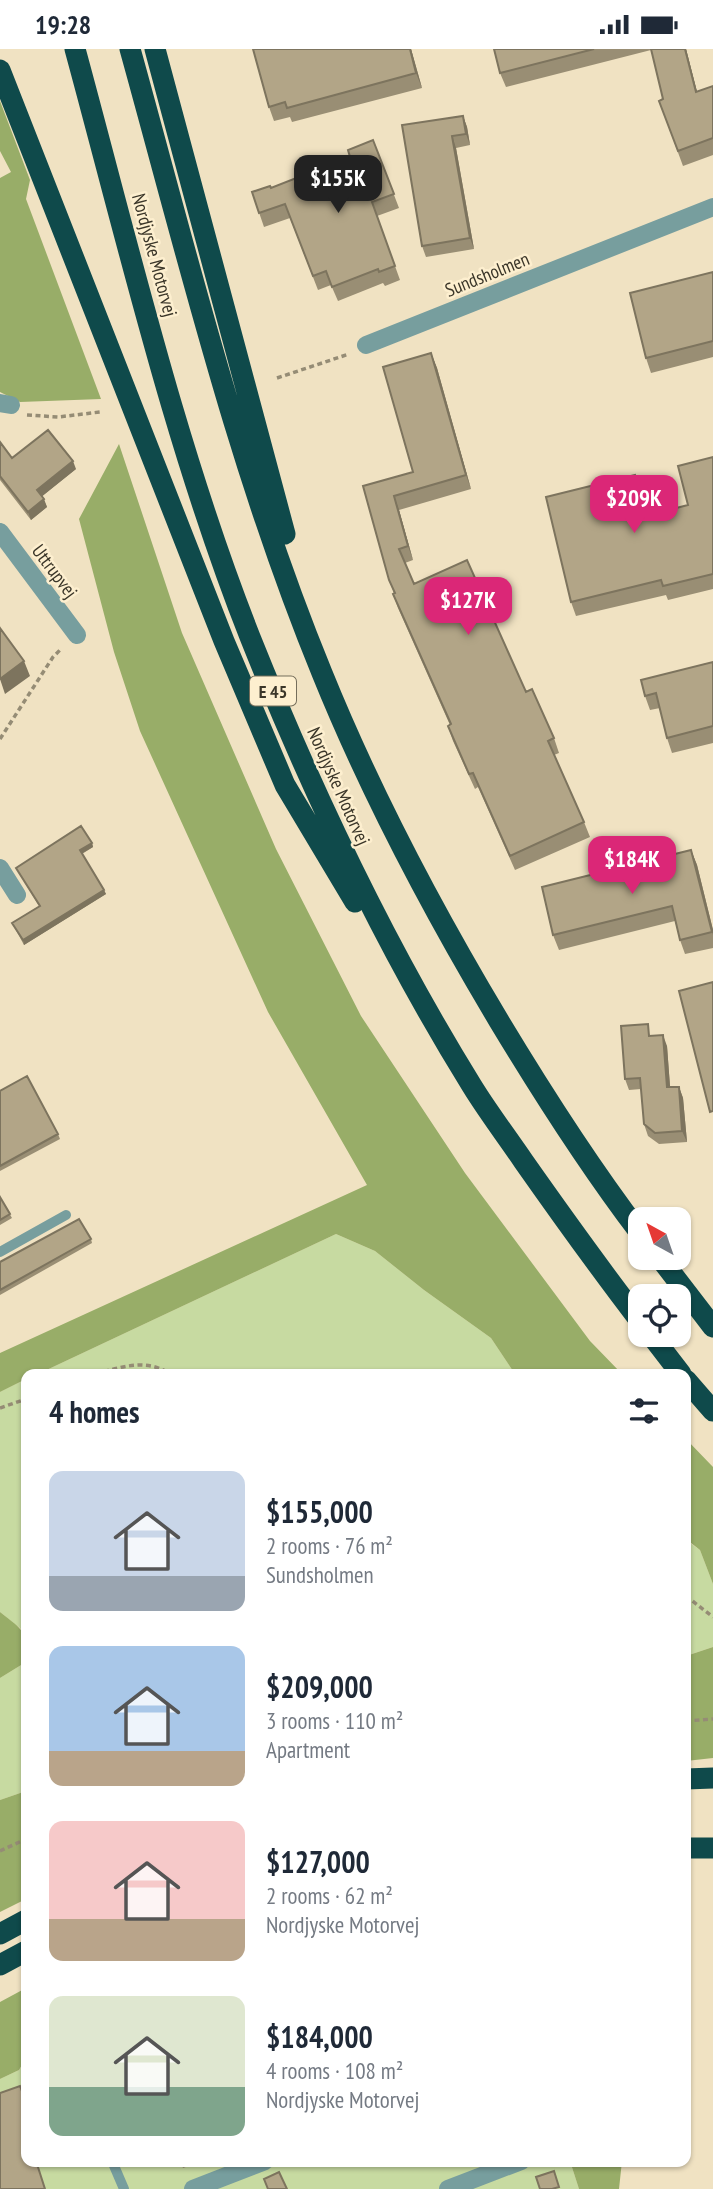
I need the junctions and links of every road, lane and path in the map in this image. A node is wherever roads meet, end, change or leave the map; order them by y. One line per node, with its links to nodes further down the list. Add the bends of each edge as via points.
1 (75, 49): 16 (highway, Nordjyske Motorvej / E 45, via 164,376 249,635 358,883)
2 (130, 49): 12 (highway, Nordjyske Motorvej / E 45, via 230,407)
3 (155, 49): 12 (highway)
4 (0, 70): 16 (highway, via 285,785 347,890)
5 (713, 207): 6 (street, Sundsholmen)
6 (366, 345): 7 (path)
7 (277, 378)
8 (6, 404): 9 (path, via 23,415)
9 (100, 412)
10 (0, 532): 11 (street, Uttrupvej)
11 (77, 635): 13 (path, via 53,657)
12 (321, 671): 18 (highway, Nordjyske Motorvej / E 45, via 365,773 462,959 536,1083)
13 (0, 739)
14 (0, 868): 15 (street)
15 (18, 895)
16 (416, 991): 21 (highway, Nordjyske Motorvej / E 45, via 473,1088)
17 (66, 1215): 19 (lane)
18 (628, 1216)
19 (0, 1252)
20 (670, 1271): 22 (highway)
21 (628, 1305)
22 (713, 1327)
23 (660, 1347): 26 (highway)
24 (113, 1369): 25 (path, via 130,1364)
25 (162, 1369)
26 (677, 1369)
27 (691, 1386): 30 (highway)
28 (21, 1401): 29 (path)
29 (0, 1408)
30 (713, 1411)
31 (691, 1600): 32 (path)
32 (713, 1618)
33 (713, 1719): 34 (path)
34 (691, 1721)
35 (713, 1778): 36 (highway)
36 (691, 1779)
37 (21, 1841): 40 (path)
38 (713, 1848): 39 (highway)
39 (691, 1849)
40 (0, 1851)
41 (21, 1923): 42 (highway)
42 (0, 1934)
43 (21, 1954): 44 (highway)
44 (0, 1965)
45 (115, 2167): 48 (lane)
46 (250, 2167): 49 (street)
47 (505, 2167): 50 (street)
48 (124, 2189)
49 (193, 2189)
50 (448, 2189)

